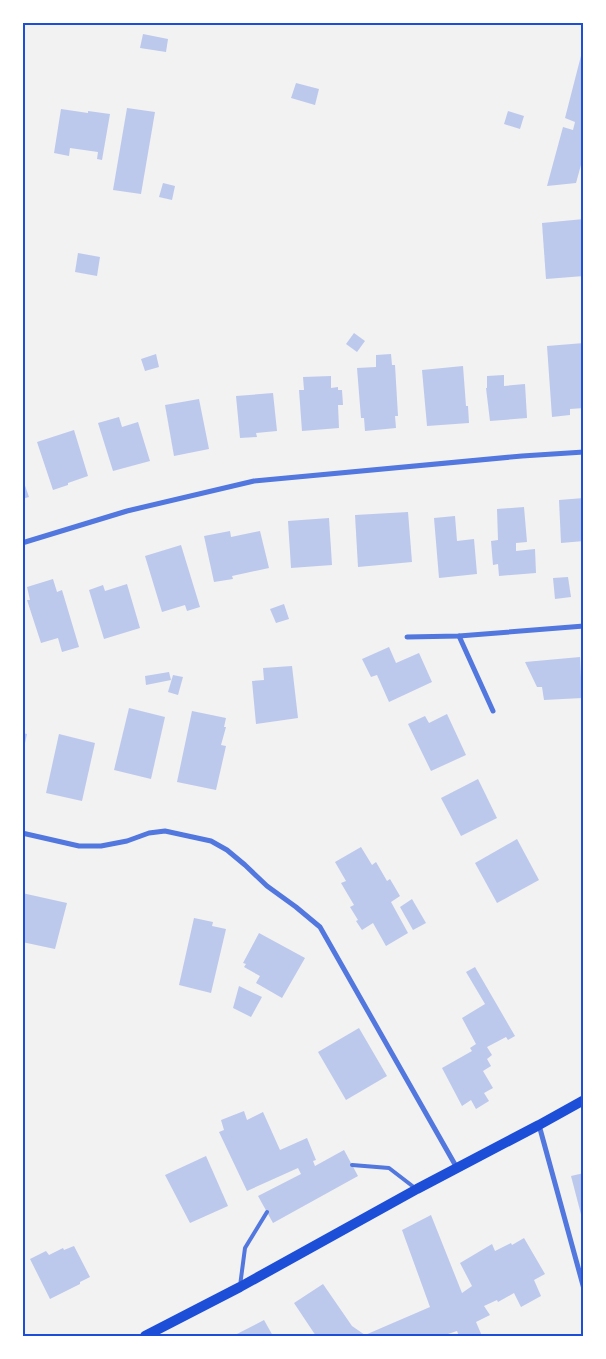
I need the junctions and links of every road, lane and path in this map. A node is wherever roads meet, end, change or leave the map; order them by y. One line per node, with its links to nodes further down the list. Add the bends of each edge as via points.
1 (584, 452): 2 (street, via 254,481 127,510)
2 (22, 543)
3 (584, 626): 4 (street)
4 (459, 636): 5 (street); 6 (street)
5 (407, 637)
6 (493, 710)
7 (22, 833): 11 (street, via 79,846 101,846 165,831 211,841 228,850 267,886 320,927)
8 (584, 1100): 9 (main road)
9 (539, 1125): 11 (main road); 15 (street)
10 (352, 1165): 12 (lane, via 389,1168)
11 (457, 1169): 12 (main road)
12 (417, 1189): 14 (main road)
13 (267, 1212): 14 (lane, via 245,1248)
14 (240, 1287): 16 (main road)
15 (584, 1289)
16 (145, 1336)

